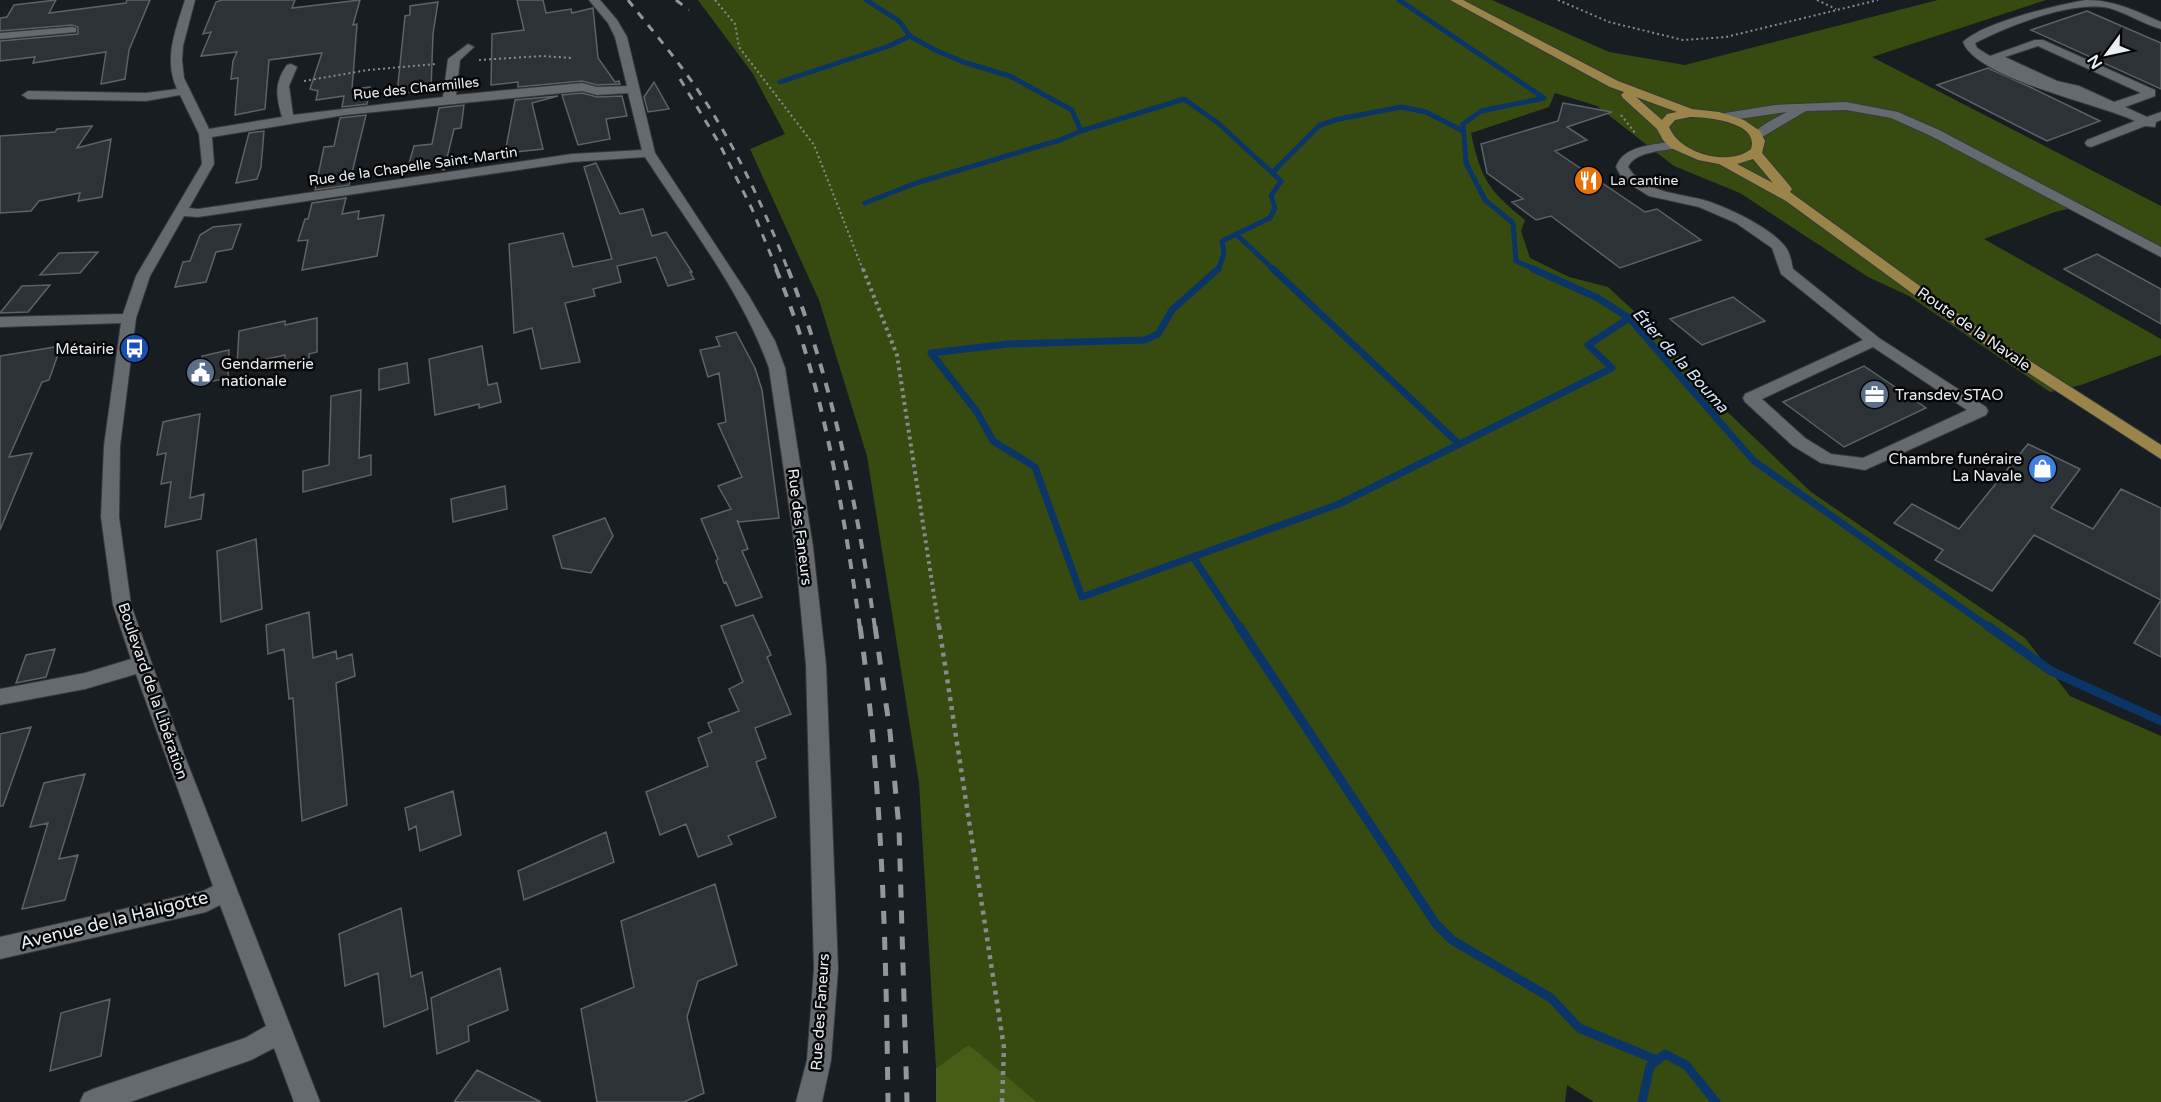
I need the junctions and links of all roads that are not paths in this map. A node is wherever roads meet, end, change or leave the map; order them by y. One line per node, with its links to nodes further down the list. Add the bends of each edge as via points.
1 (190, 0): 11 (street, Boulevard de la Libération, via 176,60)
2 (594, 0): 10 (street, Rue des Faneurs, via 621,37)
3 (1455, 0): 9 (main road)
4 (2161, 26): 14 (street, via 2100,3 2085,4 2007,26 1969,42 1972,50 2026,79 2068,96)
5 (72, 30): 6 (street)
6 (0, 36)
7 (468, 47): 13 (street, via 454,59)
8 (291, 67): 19 (street, via 282,85)
9 (1614, 84): 16 (main road); 21 (main road)
10 (632, 89): 13 (street, Rue des Charmilles, via 597,91 582,87); 27 (street, Rue des Faneurs)
11 (185, 92): 12 (street, via 146,97); 23 (street, Boulevard de la Libération)
12 (28, 95)
13 (449, 100): 19 (street, Rue des Charmilles)
14 (2113, 107): 14 (street, via 2075,89 2053,84 1995,57 2039,42 2151,93); 20 (street)
15 (1805, 108): 18 (street); 24 (street); 32 (street, via 1846,106 1894,115)
16 (1690, 113): 18 (main road); 21 (main road, via 1671,117)
17 (2161, 116): 20 (street)
18 (1725, 117): 24 (main road)
19 (288, 118): 23 (street, Rue des Charmilles)
20 (2146, 121): 22 (street); 25 (street)
21 (1663, 127): 26 (main road)
22 (2161, 128)
23 (205, 134): 31 (street, Boulevard de la Libération, via 208,164)
24 (1757, 136): 28 (main road, via 1759,145)
25 (2091, 143)
26 (1674, 145): 29 (main road); 35 (street, via 1636,153 1624,160 1622,167 1628,177 1654,193 1703,204 1742,220 1778,246 1786,271)
27 (649, 153): 31 (street, Rue de la Chapelle Saint-Martin, via 572,158 198,213); 44 (street, Rue des Faneurs, via 767,341 785,408 804,547 818,712 826,969 819,1060)
28 (1755, 153): 29 (main road); 30 (main road, Route de la Navale)
29 (1721, 160): 30 (main road, Route de la Navale)
30 (1791, 198): 36 (main road, Route de la Navale, via 1966,326)
31 (182, 212): 33 (street, Boulevard de la Libération, via 144,276)
32 (2161, 253)
33 (129, 318): 34 (street); 37 (street, Boulevard de la Libération, via 112,446 110,516 122,605)
34 (0, 322)
35 (1874, 341): 35 (street, via 1980,411 1865,464 1827,459 1799,442 1751,398)
36 (2161, 453)
37 (143, 664): 38 (street, via 85,681); 39 (street, Boulevard de la Libération)
38 (0, 697)
39 (227, 890): 40 (street, Avenue de la Haligotte, via 206,901); 41 (street, Boulevard de la Libération)
40 (0, 948)
41 (279, 1032): 42 (street, via 251,1048); 43 (street, Boulevard de la Libération)
42 (93, 1102)
43 (307, 1102)
44 (809, 1102)

